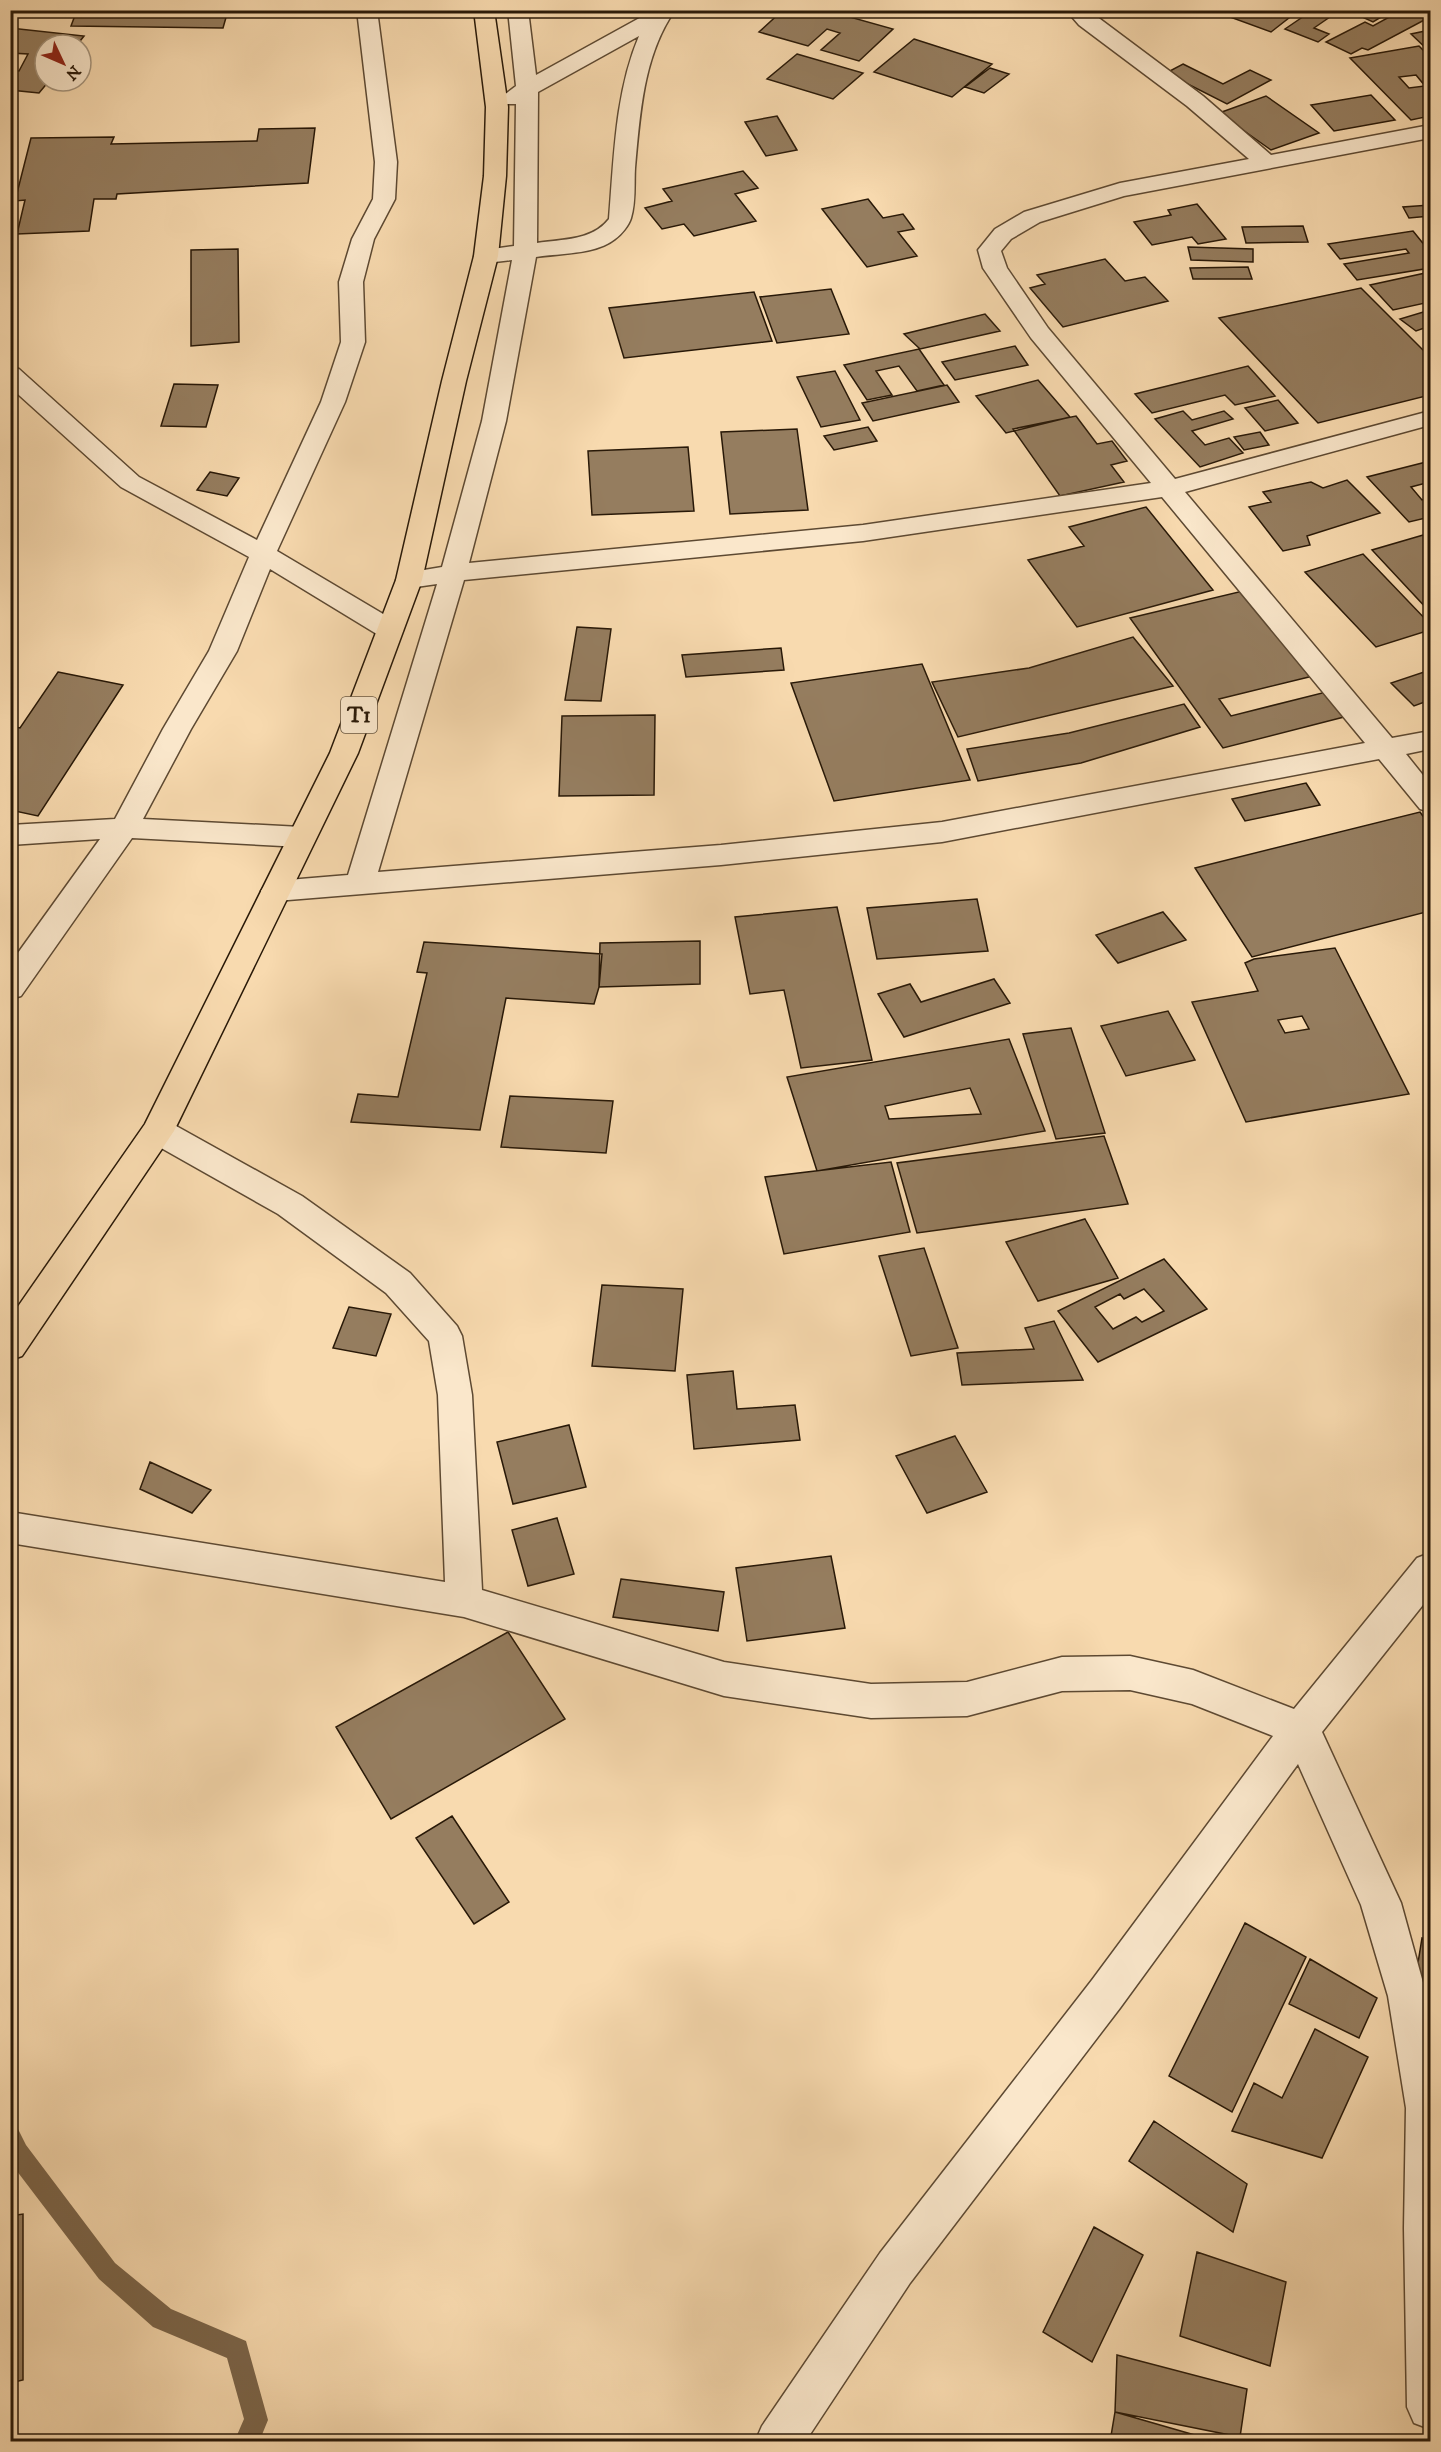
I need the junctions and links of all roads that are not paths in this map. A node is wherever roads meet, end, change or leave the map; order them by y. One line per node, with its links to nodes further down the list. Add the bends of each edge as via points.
1 (367, 10): 15 (street, via 386,162 384,199 363,239 351,282 354,342 333,402)
2 (484, 10): 7 (highway, T1)
3 (518, 10): 6 (street)
4 (1076, 10): 9 (street)
5 (660, 15): 6 (street); 10 (street, via 642,56 632,99 620,219 602,239)
6 (527, 88): 7 (street); 10 (street)
7 (497, 107): 11 (highway, T1, via 495,176)
8 (1431, 131): 9 (street)
9 (1268, 163): 14 (street, via 1120,190 1032,217 1003,234 989,250 995,268 1039,333)
10 (525, 251): 11 (street); 16 (street, via 494,421)
11 (486, 256): 17 (highway, T1)
12 (10, 374): 15 (street, via 130,482)
13 (1431, 418): 14 (street)
14 (1171, 488): 16 (street, via 863,533); 20 (street)
15 (263, 554): 18 (street); 22 (street, via 223,651)
16 (453, 573): 17 (street); 25 (street)
17 (409, 580): 18 (highway, T1)
18 (390, 630): 24 (highway, T1, via 344,753)
19 (1431, 740): 20 (street)
20 (1387, 749): 21 (street); 25 (street, via 942,832 721,855)
21 (1431, 802)
22 (124, 828): 23 (street); 24 (street); 27 (street)
23 (10, 835)
24 (302, 837): 26 (highway, T1)
25 (360, 884): 26 (street)
26 (276, 891): 28 (highway, T1)
27 (10, 988)
28 (158, 1131): 29 (highway, T1); 32 (street, via 290,1205 398,1283 444,1336 455,1395)
29 (10, 1347)
30 (10, 1527): 32 (street)
31 (1431, 1569): 33 (street)
32 (464, 1601): 33 (street, via 724,1679 871,1701 967,1699 1062,1674 1130,1673 1193,1687)
33 (1301, 1729): 34 (street, via 1381,1903 1408,1996); 36 (street, via 1106,1994 895,2268)
34 (1429, 2108): 35 (street, via 1426,2228)
35 (1431, 2407)
36 (778, 2442)

